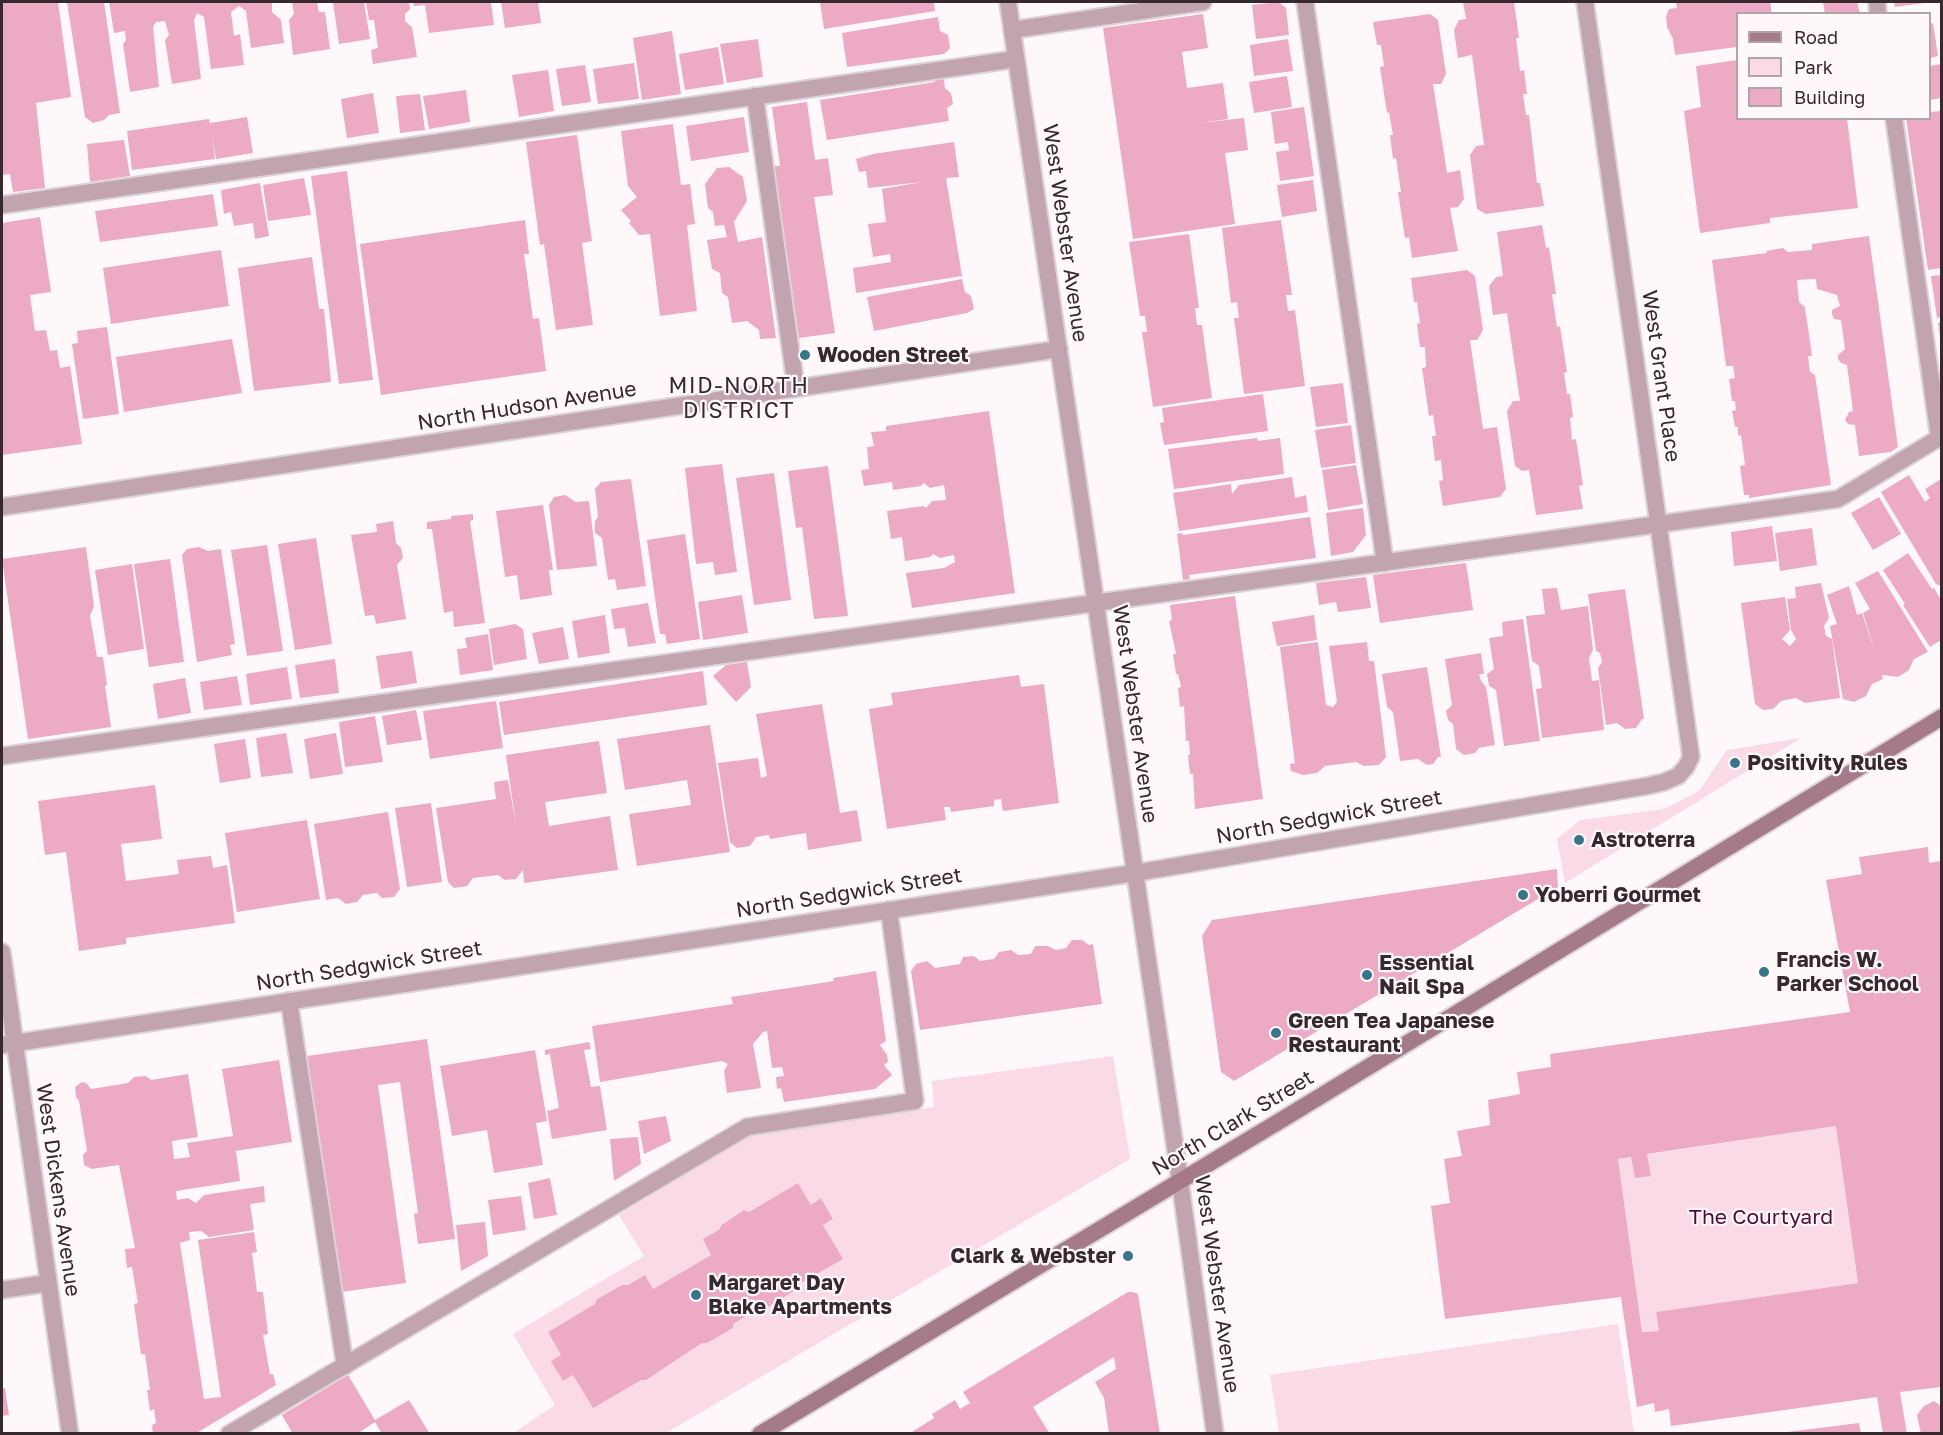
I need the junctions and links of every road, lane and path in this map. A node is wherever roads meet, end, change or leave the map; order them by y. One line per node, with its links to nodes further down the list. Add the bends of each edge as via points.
1 (1008, 2): 5 (street, West Webster Avenue)
2 (1203, 2): 5 (street)
3 (1305, 2): 15 (street)
4 (1585, 2): 14 (street, West Grant Place)
5 (1012, 30): 6 (street, West Webster Avenue)
6 (1016, 59): 7 (street); 10 (street, West Webster Avenue)
7 (755, 96): 9 (street); 11 (street)
8 (1894, 120): 12 (street)
9 (2, 205)
10 (1059, 349): 11 (street, North Hudson Avenue); 16 (street, West Webster Avenue)
11 (796, 388): 13 (street, North Hudson Avenue)
12 (1940, 436): 14 (street, via 1838,499)
13 (2, 507)
14 (1659, 524): 15 (street); 19 (street, West Grant Place)
15 (1384, 563): 16 (street)
16 (1096, 603): 18 (street); 20 (street, West Webster Avenue)
17 (1941, 717): 25 (main road, North Clark Street)
18 (2, 756)
19 (1691, 757): 20 (street, North Sedgwick Street, via 1678,776 1647,786)
20 (1135, 873): 21 (street, North Sedgwick Street); 25 (street, West Webster Avenue)
21 (889, 910): 23 (street, North Sedgwick Street); 28 (street, via 915,1101 747,1127)
22 (2, 952): 24 (street, West Dickens Avenue)
23 (289, 1001): 24 (street, North Sedgwick Street); 28 (street)
24 (8, 1044): 26 (street, West Dickens Avenue)
25 (1180, 1181): 31 (main road, North Clark Street); 32 (street, West Webster Avenue)
26 (48, 1283): 27 (street); 29 (street, West Dickens Avenue)
27 (2, 1290)
28 (345, 1366): 30 (street)
29 (70, 1434)
30 (230, 1434)
31 (760, 1434)
32 (1215, 1434)

